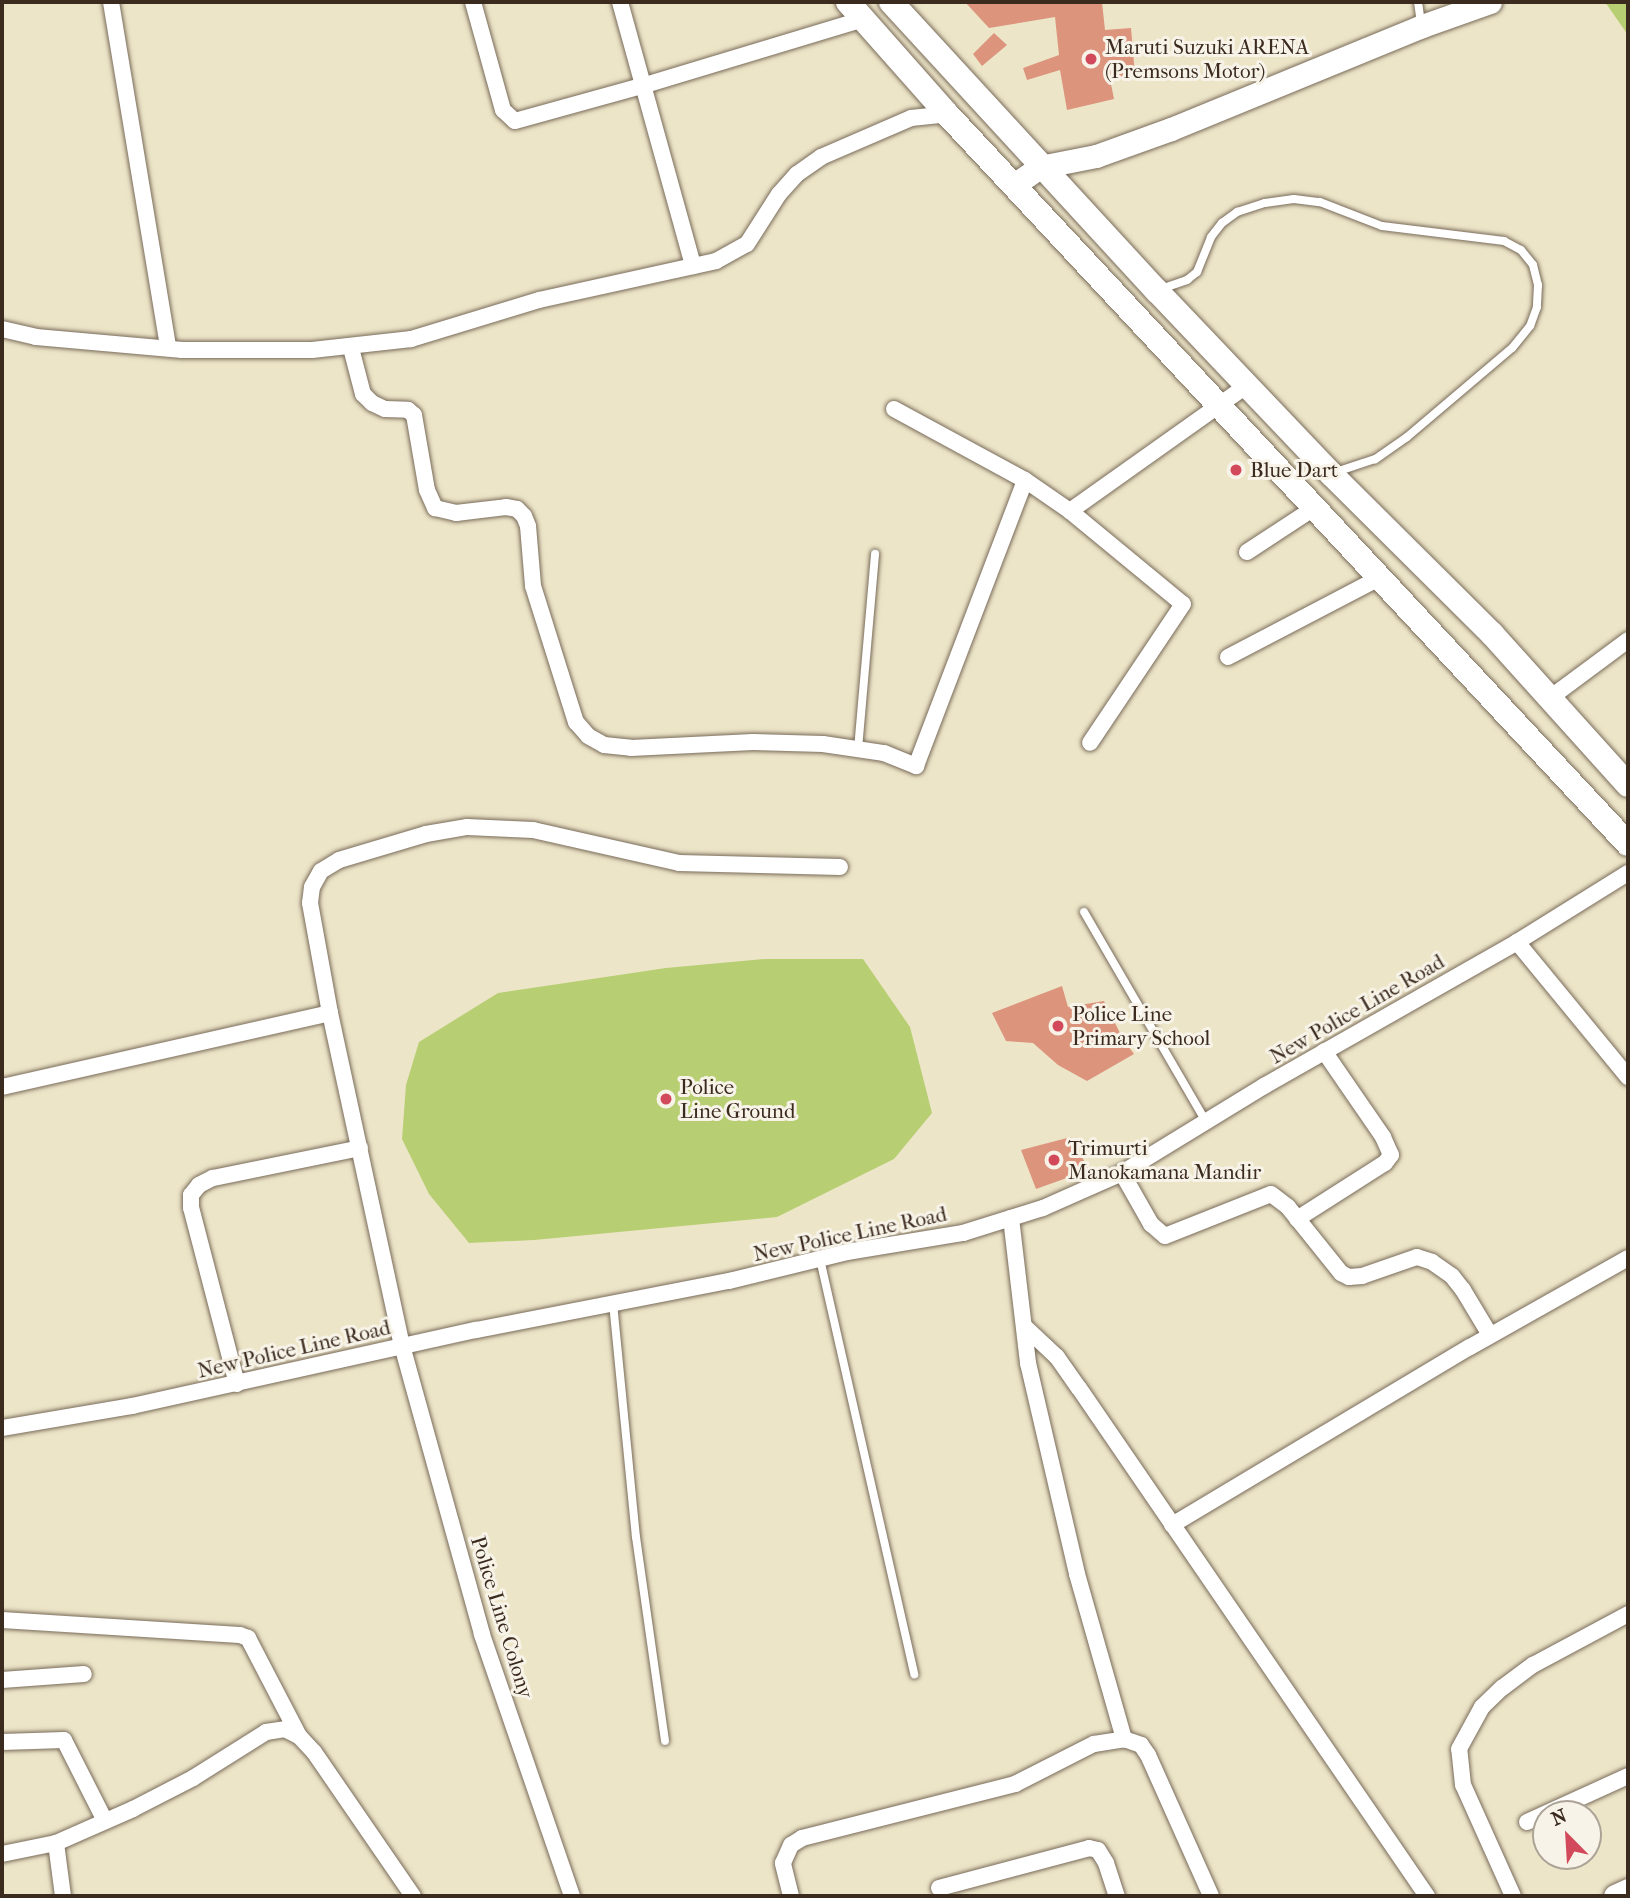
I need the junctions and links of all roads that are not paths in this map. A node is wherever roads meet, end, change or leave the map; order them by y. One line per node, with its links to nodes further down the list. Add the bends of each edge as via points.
1 (111, 2): 16 (street)
2 (473, 2): 9 (street, via 503,110 516,121)
3 (620, 2): 9 (street)
4 (891, 2): 11 (main road)
5 (1419, 2): 8 (lane)
6 (1490, 2): 8 (street)
7 (855, 10): 9 (street); 10 (main road)
8 (1422, 26): 11 (street, via 1096,156)
9 (645, 85): 13 (street)
10 (947, 114): 12 (main road); 13 (street, via 911,118 821,157 779,194 747,244 716,261)
11 (1040, 167): 12 (street); 14 (main road)
12 (1014, 185): 19 (main road)
13 (693, 266): 17 (street, via 539,300 411,338)
14 (1157, 291): 18 (main road); 21 (lane, via 1197,272 1211,237 1237,212 1294,199 1339,208 1382,226 1504,241 1521,250 1533,265 1537,307 1530,326 1512,348 1407,438 1375,459)
15 (2, 329): 16 (street, via 36,337)
16 (168, 348): 17 (street)
17 (351, 348): 32 (street, via 363,394 385,409 408,410 414,415 427,491 435,508 456,513 506,507 524,516 533,586 576,722 588,736 604,745 631,748 752,742)
18 (1247, 385): 19 (street); 21 (main road)
19 (1221, 406): 23 (main road); 24 (street)
20 (894, 408): 22 (street)
21 (1331, 474): 30 (main road)
22 (1025, 480): 24 (street); 32 (street, via 916,766)
23 (1314, 508): 25 (street); 27 (main road)
24 (1070, 511): 31 (street, via 1183,604)
25 (1247, 552)
26 (875, 554): 32 (lane)
27 (1381, 577): 29 (street); 34 (main road)
28 (1628, 640): 30 (street)
29 (1228, 657)
30 (1550, 698): 33 (main road)
31 (1090, 743)
32 (858, 749)
33 (1628, 785)
34 (1628, 844)
35 (840, 867): 39 (street, Police Line Colony, via 678,863 499,826 426,834 339,860 321,871 312,887 310,903)
36 (1628, 873): 38 (street, New Police Line Road)
37 (1084, 912): 43 (lane)
38 (1517, 942): 40 (street, New Police Line Road); 41 (street)
39 (330, 1013): 42 (street); 44 (street, Police Line Colony)
40 (1324, 1051): 43 (street, New Police Line Road); 47 (street, via 1391,1155)
41 (1628, 1077)
42 (2, 1087)
43 (1206, 1122): 45 (street, New Police Line Road)
44 (359, 1148): 53 (street, Police Line Colony); 54 (street, via 213,1178 191,1195)
45 (1122, 1172): 46 (street, New Police Line Road); 47 (street, via 1151,1224 1165,1236 1271,1194)
46 (1011, 1218): 49 (street, New Police Line Road, via 963,1233); 51 (street)
47 (1297, 1219): 52 (street, via 1349,1277 1417,1257 1432,1262 1452,1276)
48 (1628, 1258): 52 (street)
49 (820, 1259): 50 (street, New Police Line Road); 60 (lane)
50 (613, 1303): 53 (street, New Police Line Road); 64 (lane, via 636,1537)
51 (1024, 1326): 56 (street, via 1057,1357); 63 (street, via 1028,1363 1077,1574)
52 (1490, 1335): 56 (street)
53 (402, 1346): 54 (street, New Police Line Road); 75 (street, Police Line Colony, via 482,1634)
54 (237, 1384): 55 (street, New Police Line Road)
55 (2, 1428)
56 (1172, 1525): 79 (street)
57 (1628, 1614): 80 (street, via 1533,1665 1502,1688 1482,1707 1459,1749 1462,1785)
58 (2, 1620): 62 (street, via 248,1638)
59 (83, 1674): 61 (street)
60 (914, 1674)
61 (2, 1680)
62 (299, 1736): 67 (street, via 285,1729 266,1732 193,1779); 74 (street)
63 (1124, 1739): 76 (street, via 1094,1744 1015,1784 802,1838 791,1845 783,1863); 78 (street, via 1141,1745 1148,1755)
64 (666, 1741)
65 (2, 1742): 67 (street, via 64,1740)
66 (1628, 1776): 68 (street)
67 (104, 1819): 69 (street)
68 (1527, 1822)
69 (56, 1843): 70 (street); 73 (street)
70 (2, 1853)
71 (939, 1888): 77 (street, via 1089,1848 1098,1850 1106,1863)
72 (1628, 1890): 81 (street)
73 (63, 1896)
74 (414, 1896)
75 (572, 1896)
76 (791, 1896)
77 (1117, 1896)
78 (1211, 1896)
79 (1427, 1896)
80 (1513, 1896)
81 (1615, 1896)

